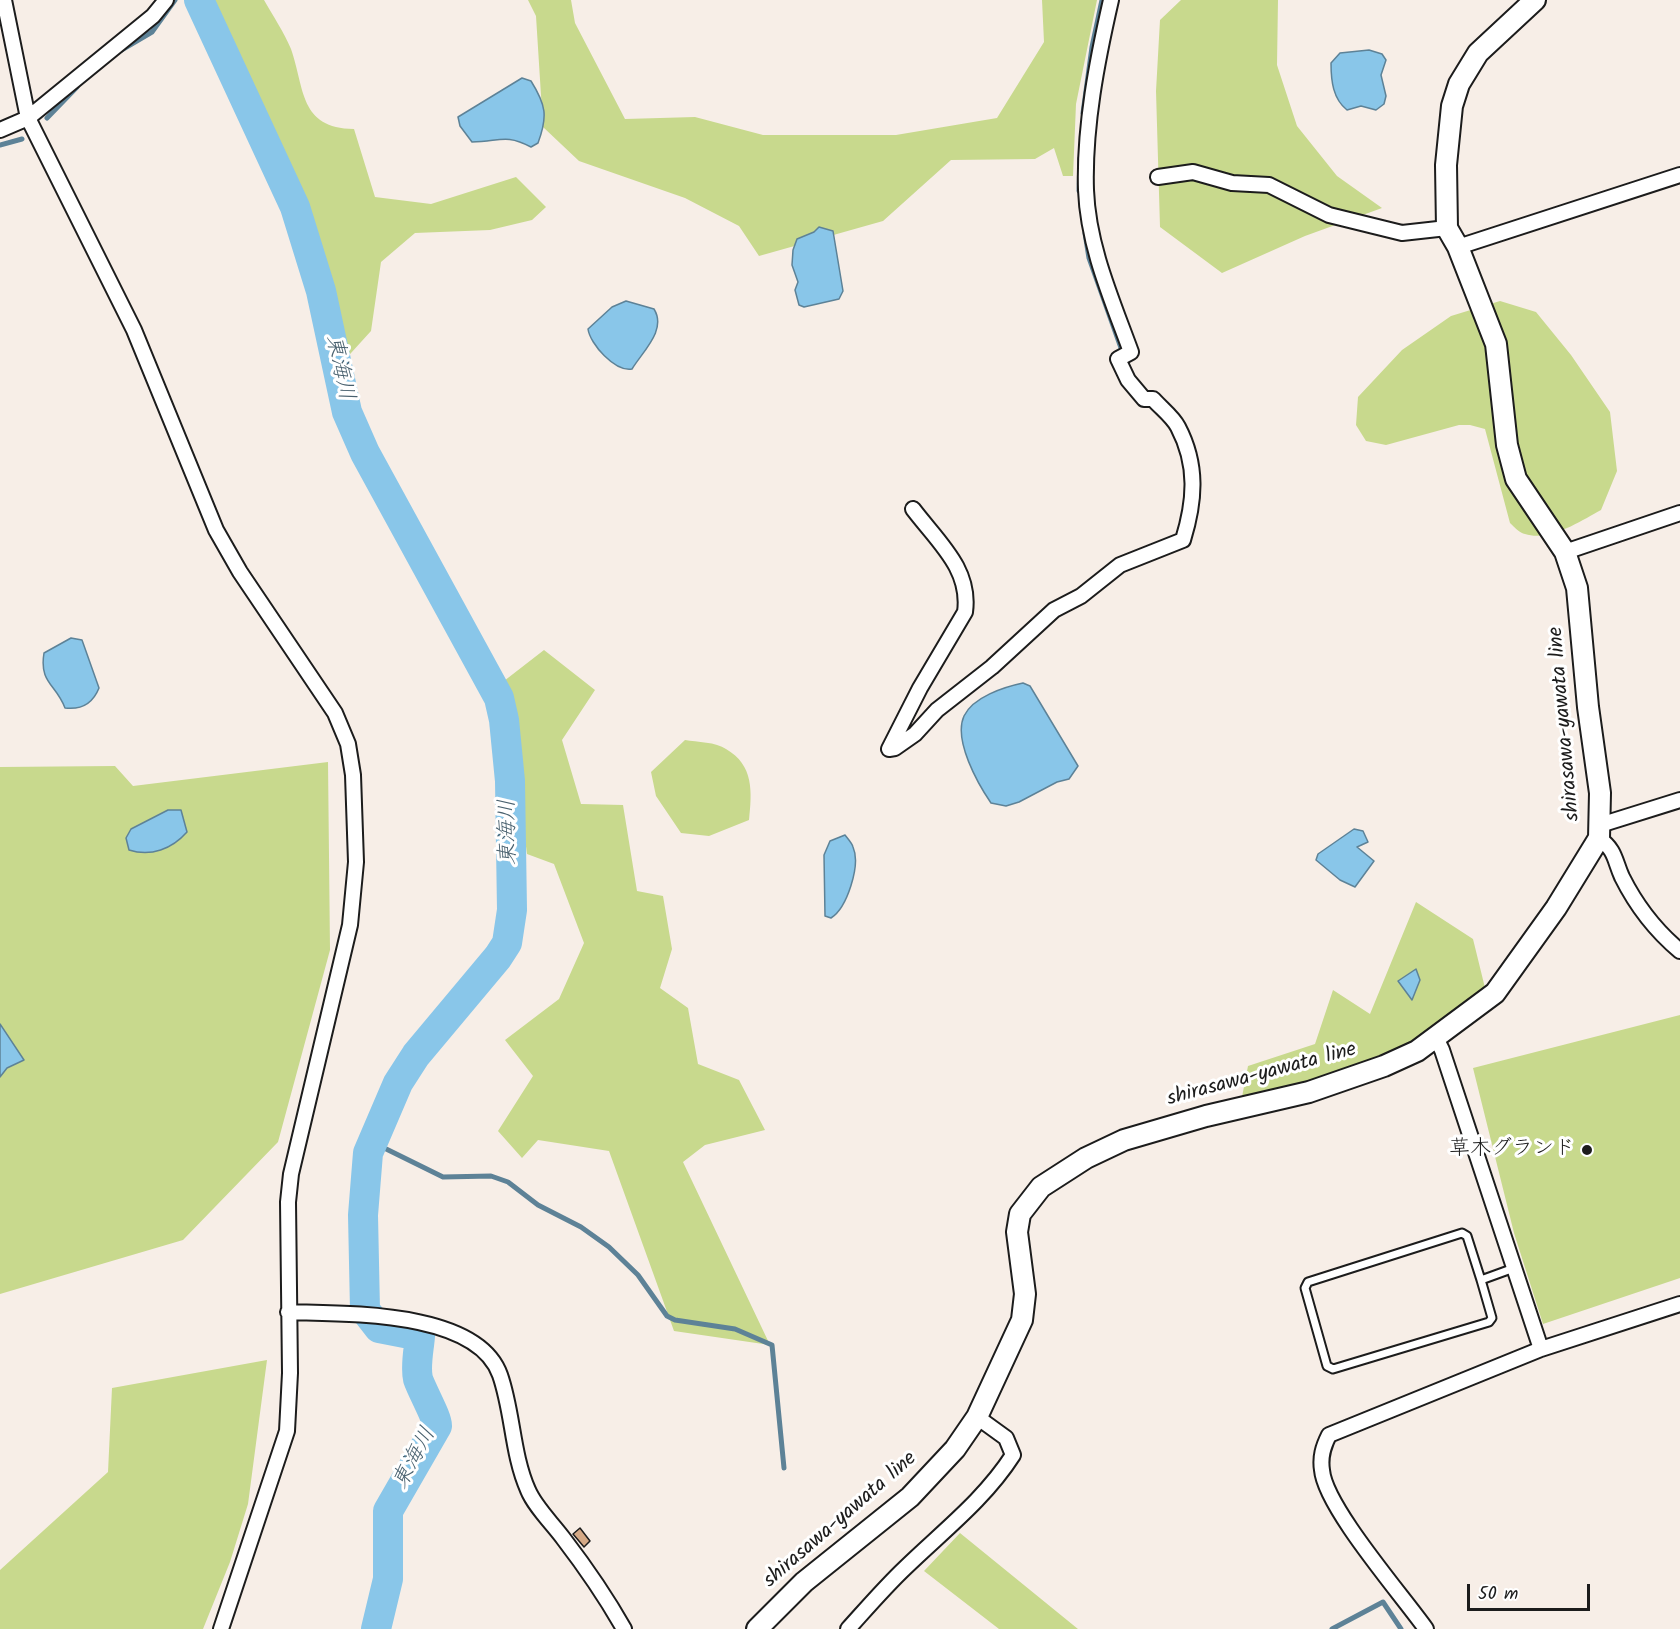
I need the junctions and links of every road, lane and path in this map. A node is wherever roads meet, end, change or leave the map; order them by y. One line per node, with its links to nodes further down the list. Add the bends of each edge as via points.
1 (4, 0): 5 (street)
2 (166, 0): 5 (street, via 153,16)
3 (1111, 0): 11 (street, via 1089,126 1086,191 1101,271 1131,352 1118,359 1144,399 1153,399 1178,425 1190,461 1193,508 1183,540 1120,565 1081,596 1054,610 992,667 937,710 915,734 889,749 965,612 967,598 960,570)
4 (1535, 0): 9 (main road, shirasawa-yawata line, via 1478,53 1459,84 1452,106 1446,165)
5 (28, 118): 6 (street); 21 (street, via 134,330 216,530 334,713 348,744 356,862 351,917 291,1174 287,1215)
6 (0, 130)
7 (1680, 175): 10 (street)
8 (1158, 177): 9 (street, via 1193,172 1232,183 1269,185 1329,215 1402,233)
9 (1447, 228): 10 (main road, shirasawa-yawata line)
10 (1458, 247): 13 (main road, shirasawa-yawata line, via 1496,344 1507,445 1516,479)
11 (913, 509)
12 (1680, 513): 13 (street)
13 (1565, 552): 15 (main road, shirasawa-yawata line, via 1577,588 1600,793)
14 (1680, 800): 15 (street)
15 (1600, 832): 16 (street, via 1647,917); 17 (main road, shirasawa-yawata line, via 1556,908 1495,993)
16 (1680, 951)
17 (1436, 1038): 18 (street); 23 (main road, shirasawa-yawata line, via 1384,1066 1309,1092 1124,1140 1086,1158 1041,1187 1020,1214 1017,1232 1025,1294 1022,1320)
18 (1514, 1268): 19 (lane); 22 (street)
19 (1480, 1280): 19 (lane, via 1467,1236 1462,1233 1308,1282 1305,1288 1327,1366 1334,1369 1489,1322 1492,1318)
20 (1680, 1304): 22 (street)
21 (288, 1312): 24 (street, via 287,1431); 25 (street, via 354,1315 453,1330 487,1352 500,1374 528,1492 601,1588)
22 (1541, 1349): 28 (street, via 1329,1435 1322,1449 1322,1473 1342,1517)
23 (977, 1417): 26 (main road, shirasawa-yawata line, via 955,1449 910,1497 804,1582); 27 (street, via 1006,1438 1013,1455 999,1477 960,1519 906,1567)
24 (221, 1629)
25 (624, 1629)
26 (758, 1629)
27 (848, 1629)
28 (1426, 1629)

